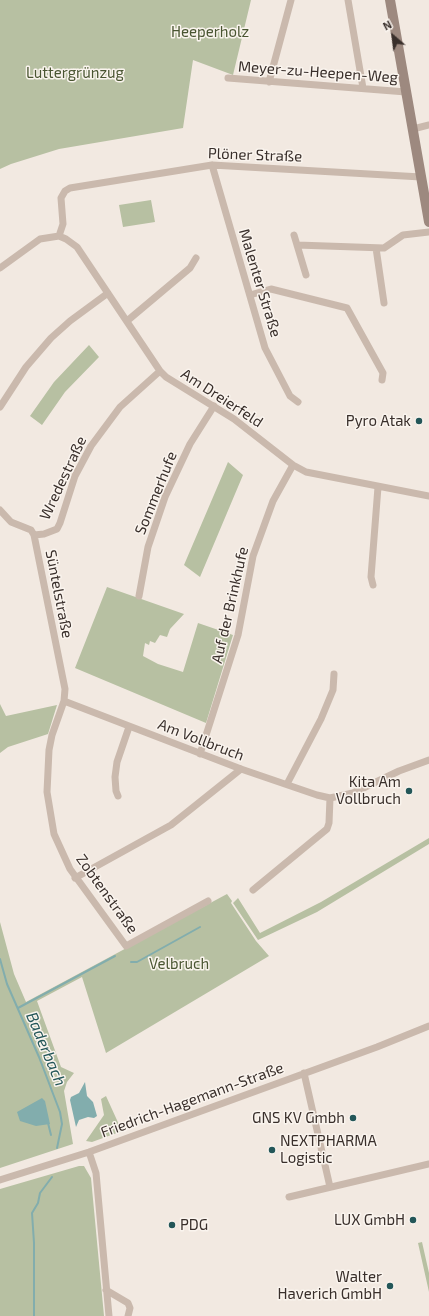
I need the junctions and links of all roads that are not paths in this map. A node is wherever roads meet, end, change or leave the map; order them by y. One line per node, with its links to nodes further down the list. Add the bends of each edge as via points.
1 (291, 0): 5 (street)
2 (348, 0): 6 (street)
3 (390, 0): 7 (street)
4 (228, 78): 5 (street, Meyer-zu-Heepen-Weg)
5 (269, 82): 6 (street, Meyer-zu-Heepen-Weg)
6 (363, 88): 7 (street, Meyer-zu-Heepen-Weg)
7 (406, 92): 9 (street)
8 (429, 125): 9 (street)
9 (413, 129): 11 (street)
10 (212, 164): 11 (street, Plöner Straße); 15 (street, Plöner Straße, via 70,188 61,198 63,224); 22 (street, Malenter Straße)
11 (421, 177): 12 (street)
12 (429, 222)
13 (429, 232): 17 (street, via 403,235 384,248)
14 (294, 235): 16 (street)
15 (59, 236): 19 (street, via 46,237 34,242); 21 (street, Am Dreierfeld, via 77,247)
16 (297, 245): 17 (street); 20 (street)
17 (376, 248): 23 (street)
18 (196, 258): 24 (street, via 190,268)
19 (0, 268)
20 (306, 275)
21 (108, 293): 24 (street, Am Dreierfeld); 29 (street, via 51,338 26,367)
22 (250, 295): 26 (street, via 271,289 347,308 383,373); 27 (street, Malenter Straße, via 267,353 290,396)
23 (384, 303)
24 (127, 321): 25 (street, Am Dreierfeld)
25 (160, 371): 28 (street, Am Dreierfeld); 34 (street, Wredestraße, via 120,408 91,446 75,476 57,528)
26 (382, 380)
27 (298, 402)
28 (214, 406): 30 (street, Am Dreierfeld); 36 (street, Sommerhufe, via 190,444 165,497 148,547)
29 (0, 407)
30 (292, 465): 31 (street, Am Dreierfeld, via 316,476); 40 (street, Auf der Brinkhufe, via 273,501 256,548 238,635)
31 (378, 487): 32 (street, Am Dreierfeld); 35 (street, via 371,577)
32 (429, 496)
33 (0, 510): 34 (street, Süntelstraße, via 11,522 31,530)
34 (34, 535): 38 (street, Süntelstraße, via 65,689)
35 (373, 585)
36 (140, 596)
37 (334, 674): 43 (street, via 333,690 324,712)
38 (64, 701): 39 (street, Am Vollbruch); 46 (street, Zobtenstraße, via 49,750 46,792 54,834)
39 (129, 727): 40 (street, Am Vollbruch); 44 (street, via 117,762 115,777)
40 (200, 754): 42 (street, Am Vollbruch)
41 (429, 760): 45 (street, Am Vollbruch, via 399,771 353,794)
42 (241, 769): 43 (street, Am Vollbruch); 46 (street, via 166,828)
43 (287, 784): 45 (street, Am Vollbruch)
44 (118, 796)
45 (330, 798): 47 (street, via 327,829)
46 (75, 878): 48 (street, Zobtenstraße, via 126,946)
47 (253, 890)
48 (208, 901)
49 (429, 1026): 50 (street, Friedrich-Hagemann-Straße)
50 (304, 1073): 51 (street, Friedrich-Hagemann-Straße); 54 (street, Friedrich-Hagemann-Straße)
51 (89, 1152): 53 (street, Friedrich-Hagemann-Straße); 56 (street, Friedrich-Hagemann-Straße, via 96,1173)
52 (429, 1164): 54 (street)
53 (0, 1180)
54 (330, 1187): 55 (street)
55 (288, 1197)
56 (106, 1290): 57 (street, Friedrich-Hagemann-Straße); 58 (street, via 128,1303)
57 (110, 1316)
58 (128, 1316)

